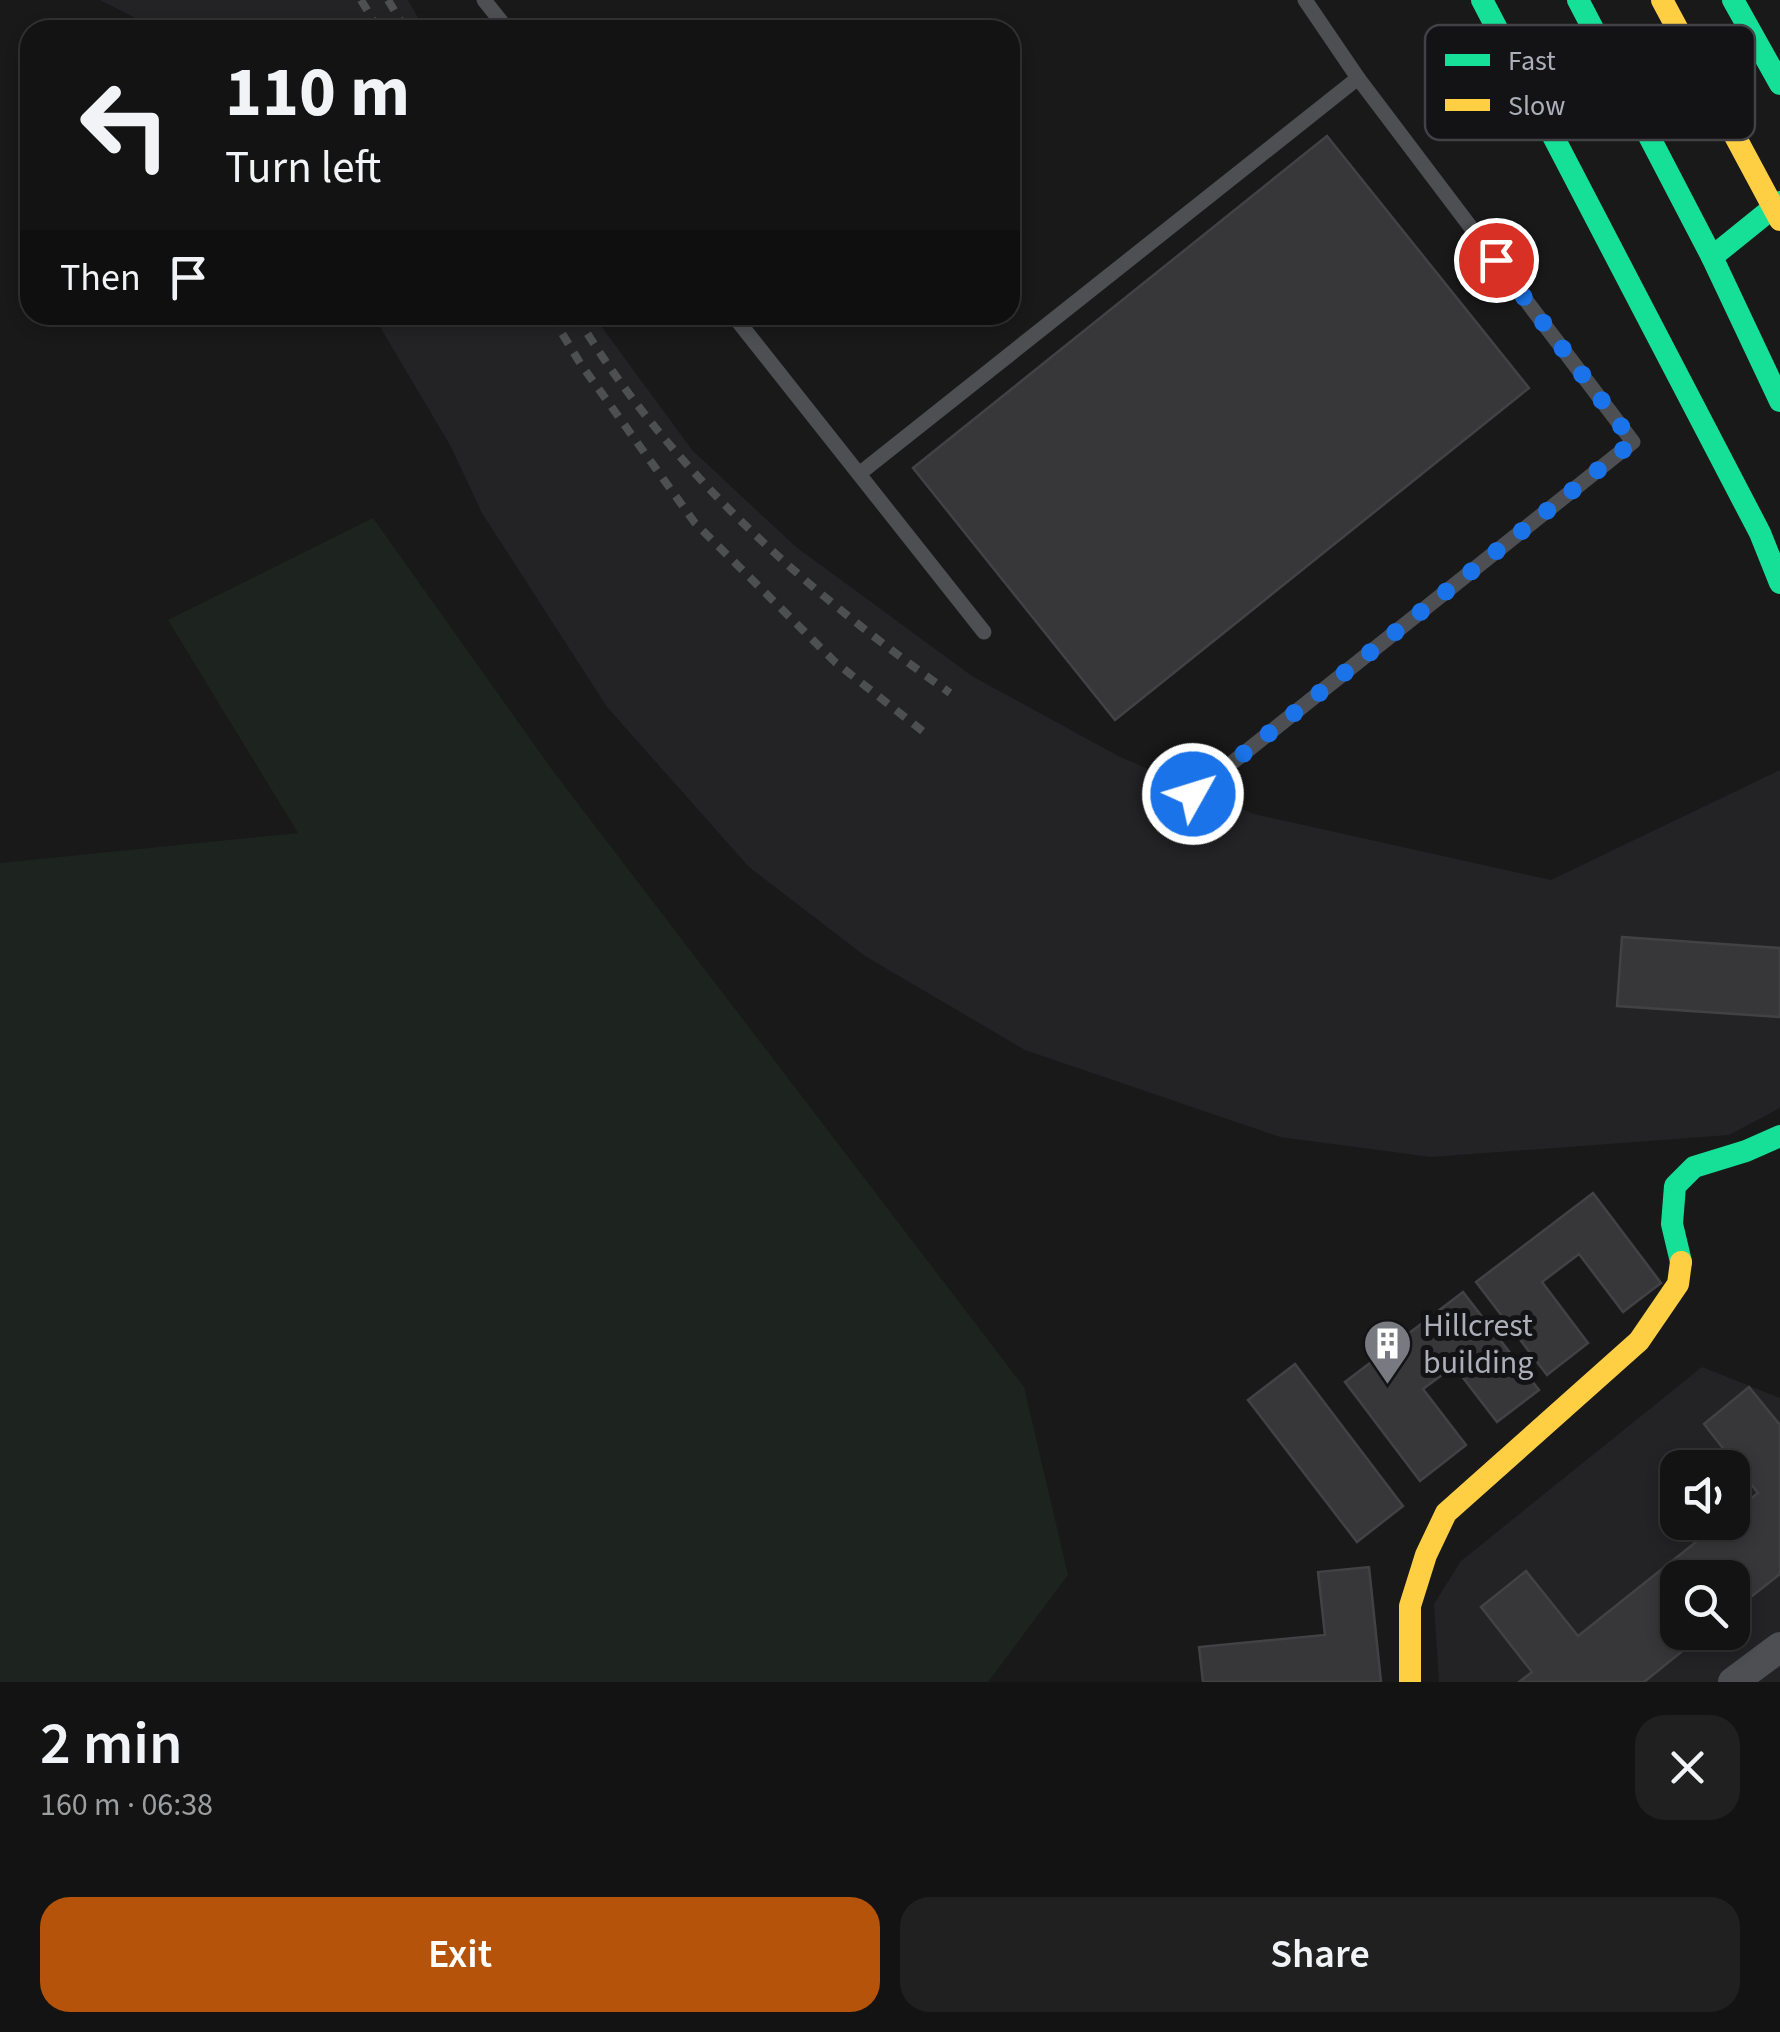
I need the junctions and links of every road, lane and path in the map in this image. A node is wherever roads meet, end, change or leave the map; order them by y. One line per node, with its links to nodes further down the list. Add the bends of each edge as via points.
1 (484, 0): 7 (lane)
2 (1305, 0): 13 (lane)
3 (1482, 0): 8 (street)
4 (1578, 0): 9 (street)
5 (1662, 0): 10 (street, bridge)
6 (1733, 0): 11 (street)
7 (500, 20)
8 (1495, 25)
9 (1591, 25)
10 (1675, 25)
11 (1747, 25)
12 (1755, 39): 14 (street)
13 (1358, 78): 24 (lane); 27 (lane, via 1633,442)
14 (1780, 84)
15 (1555, 140): 25 (street)
16 (1651, 140): 21 (street)
17 (1737, 140): 19 (street, bridge)
18 (1780, 202): 21 (street)
19 (1780, 220)
20 (1763, 245): 21 (street)
21 (1712, 257): 23 (street)
22 (741, 325): 24 (lane)
23 (1780, 401)
24 (859, 474): 26 (lane)
25 (1780, 583)
26 (984, 632)
27 (1193, 794)
28 (1780, 1136): 30 (street, via 1694,1168 1674,1186 1672,1224 1681,1260 1678,1284 1662,1313 1446,1513 1410,1606)
29 (1780, 1647): 31 (street)
30 (1410, 1682)
31 (1733, 1682)

